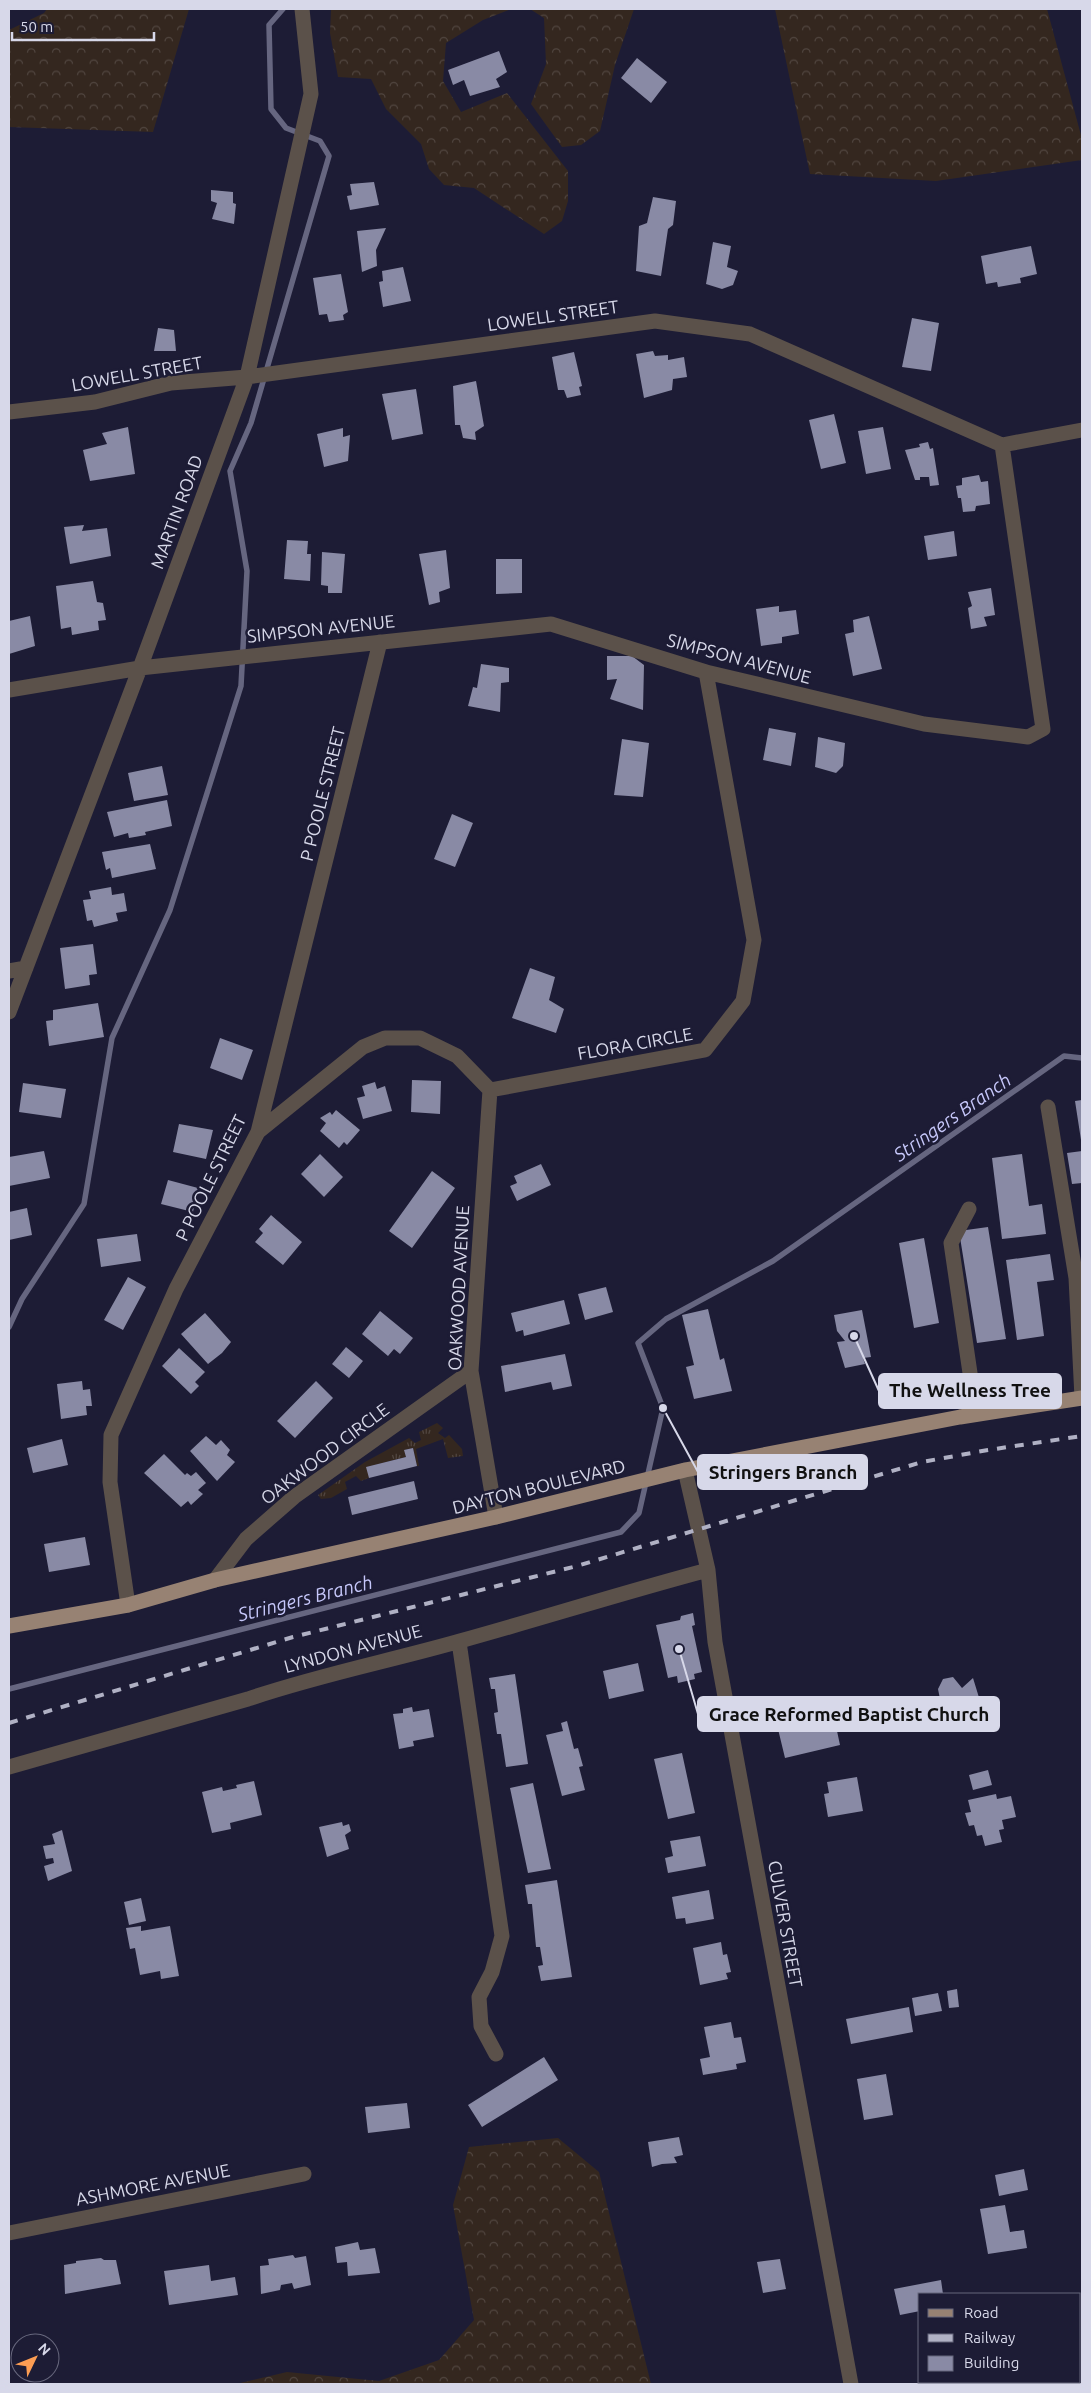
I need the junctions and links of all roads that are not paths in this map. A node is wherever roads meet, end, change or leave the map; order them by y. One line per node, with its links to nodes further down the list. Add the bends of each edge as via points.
1 (302, 9): 2 (street, MARTIN ROAD, via 311,94)
2 (247, 377): 3 (street, LOWELL STREET, via 171,383 95,402); 5 (street, LOWELL STREET, via 655,321 750,334); 7 (street, MARTIN ROAD)
3 (9, 412)
4 (1082, 430): 5 (street)
5 (1002, 445): 8 (street, SIMPSON AVENUE, via 1043,729 1028,737 924,724)
6 (380, 642): 7 (street, SIMPSON AVENUE); 8 (street, SIMPSON AVENUE, via 551,624); 15 (street, P POOLE STREET)
7 (140, 668): 9 (street, SIMPSON AVENUE); 10 (street, MARTIN ROAD)
8 (706, 672): 13 (street, FLORA CIRCLE, via 754,940 743,1001 705,1050)
9 (9, 690)
10 (26, 968): 11 (street); 12 (street, MARTIN ROAD)
11 (9, 971)
12 (9, 1012)
13 (490, 1090): 15 (street, via 457,1056 420,1038 385,1038 363,1047); 18 (street, OAKWOOD AVENUE)
14 (1048, 1107): 17 (street, via 1061,1192)
15 (258, 1132): 25 (street, P POOLE STREET, via 176,1289 111,1435 110,1482)
16 (969, 1209): 20 (street, via 951,1243)
17 (1075, 1218): 19 (street)
18 (470, 1371): 22 (street, OAKWOOD AVENUE); 24 (street, OAKWOOD CIRCLE, via 294,1496 246,1540)
19 (1082, 1398): 20 (main road, DAYTON BOULEVARD)
20 (976, 1414): 21 (main road, DAYTON BOULEVARD)
21 (685, 1470): 22 (main road, DAYTON BOULEVARD); 23 (street, CULVER STREET)
22 (496, 1517): 24 (main road, DAYTON BOULEVARD)
23 (708, 1570): 27 (street, LYNDON AVENUE); 32 (street, CULVER STREET, via 718,1660)
24 (216, 1580): 25 (main road, DAYTON BOULEVARD)
25 (128, 1605): 26 (main road, DAYTON BOULEVARD)
26 (9, 1626)
27 (459, 1642): 28 (street, LYNDON AVENUE, via 282,1688); 29 (street, via 502,1936 492,1972 479,1997 481,2026)
28 (9, 1767)
29 (496, 2054)
30 (304, 2174): 31 (street, ASHMORE AVENUE)
31 (9, 2233)
32 (851, 2384)

